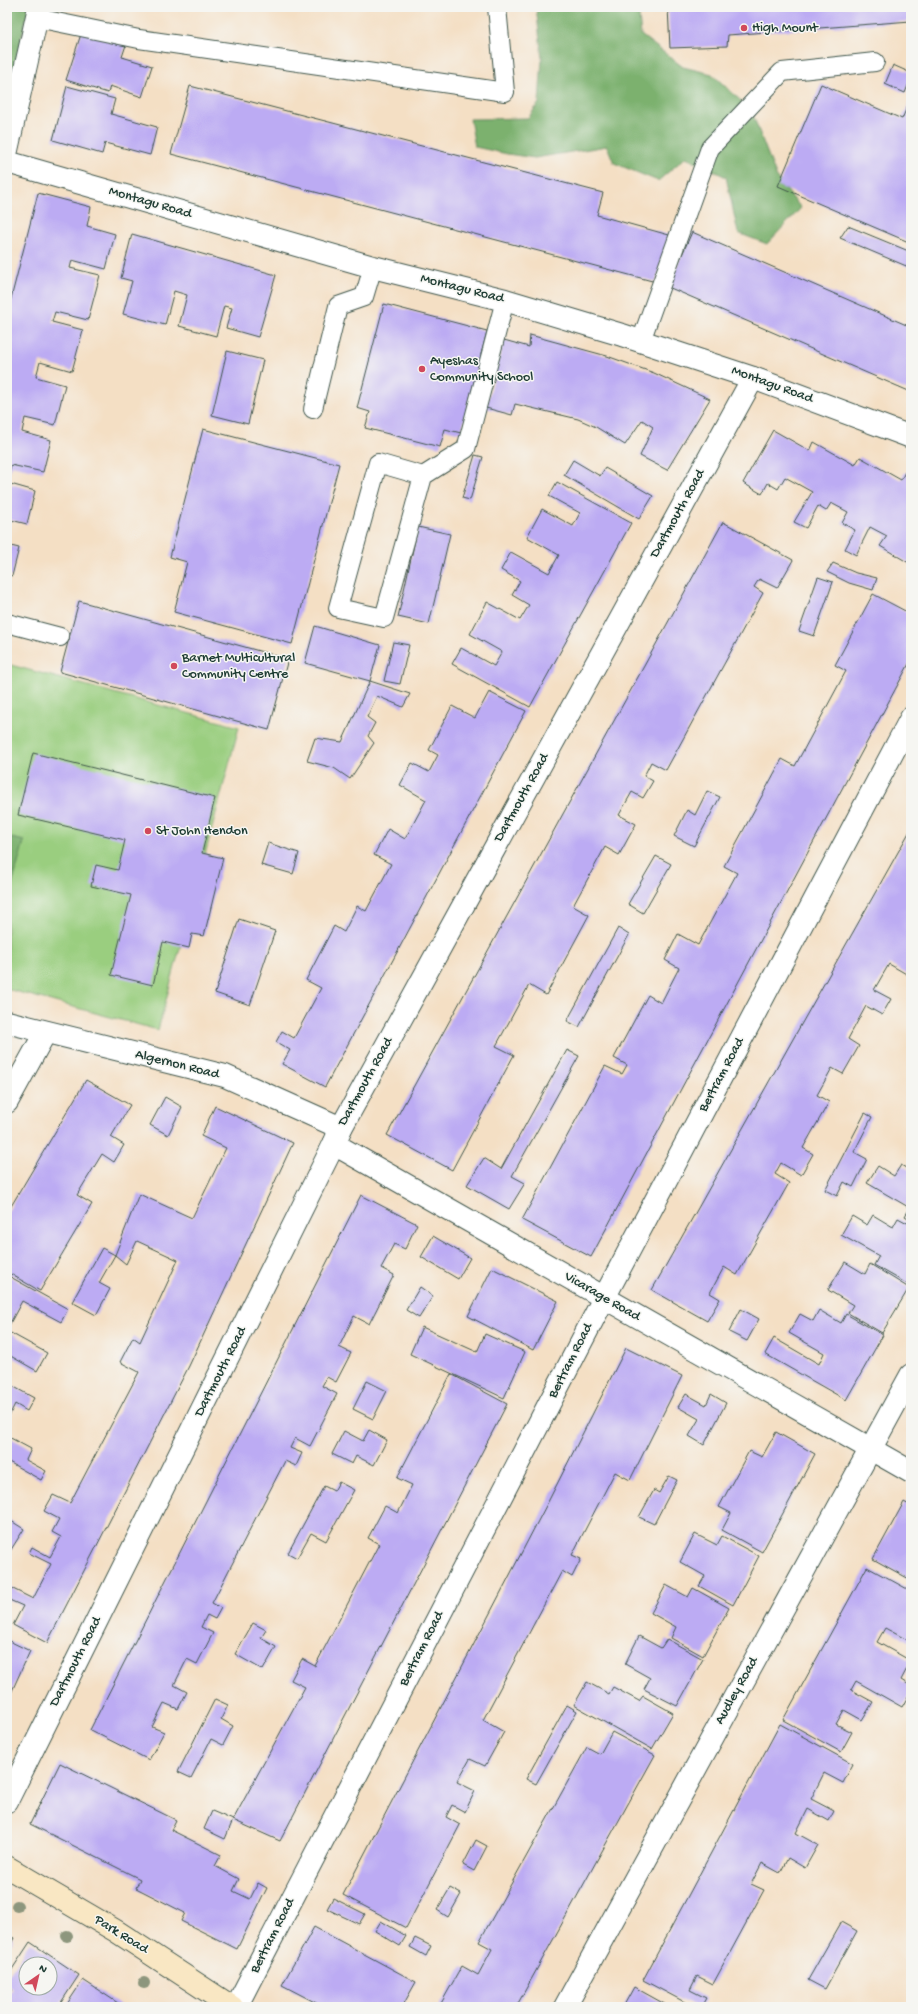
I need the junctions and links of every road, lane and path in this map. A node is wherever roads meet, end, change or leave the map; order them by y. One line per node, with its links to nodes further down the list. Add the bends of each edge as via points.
1 (497, 7): 2 (lane, via 504,92 139,39)
2 (38, 12): 4 (street)
3 (875, 62): 8 (lane, via 782,72 710,148)
4 (7, 150)
5 (7, 162): 6 (street, Montagu Road)
6 (373, 267): 7 (street, Montagu Road); 10 (lane, via 364,297 338,306)
7 (505, 300): 8 (street, Montagu Road); 12 (lane, via 466,449)
8 (641, 341): 9 (street, Montagu Road)
9 (753, 378): 11 (street, Montagu Road); 19 (street, Dartmouth Road)
10 (313, 409)
11 (911, 437)
12 (423, 476): 12 (lane, via 384,618 338,608 378,463)
13 (7, 623): 14 (lane)
14 (60, 637)
15 (911, 718): 20 (street, Bertram Road)
16 (7, 1022): 17 (street, Algernon Road)
17 (45, 1033): 18 (street); 19 (street, Algernon Road, via 225,1076)
18 (7, 1102)
19 (338, 1136): 20 (street, Vicarage Road); 24 (street, Dartmouth Road)
20 (604, 1298): 22 (street, Vicarage Road); 27 (street, Bertram Road)
21 (911, 1375): 22 (street, Audley Road)
22 (869, 1450): 23 (street, Vicarage Road); 28 (street, Audley Road)
23 (911, 1472)
24 (7, 1801)
25 (7, 1867): 26 (street, Park Road, via 116,1931)
26 (232, 2007)
27 (236, 2007)
28 (565, 2007)

